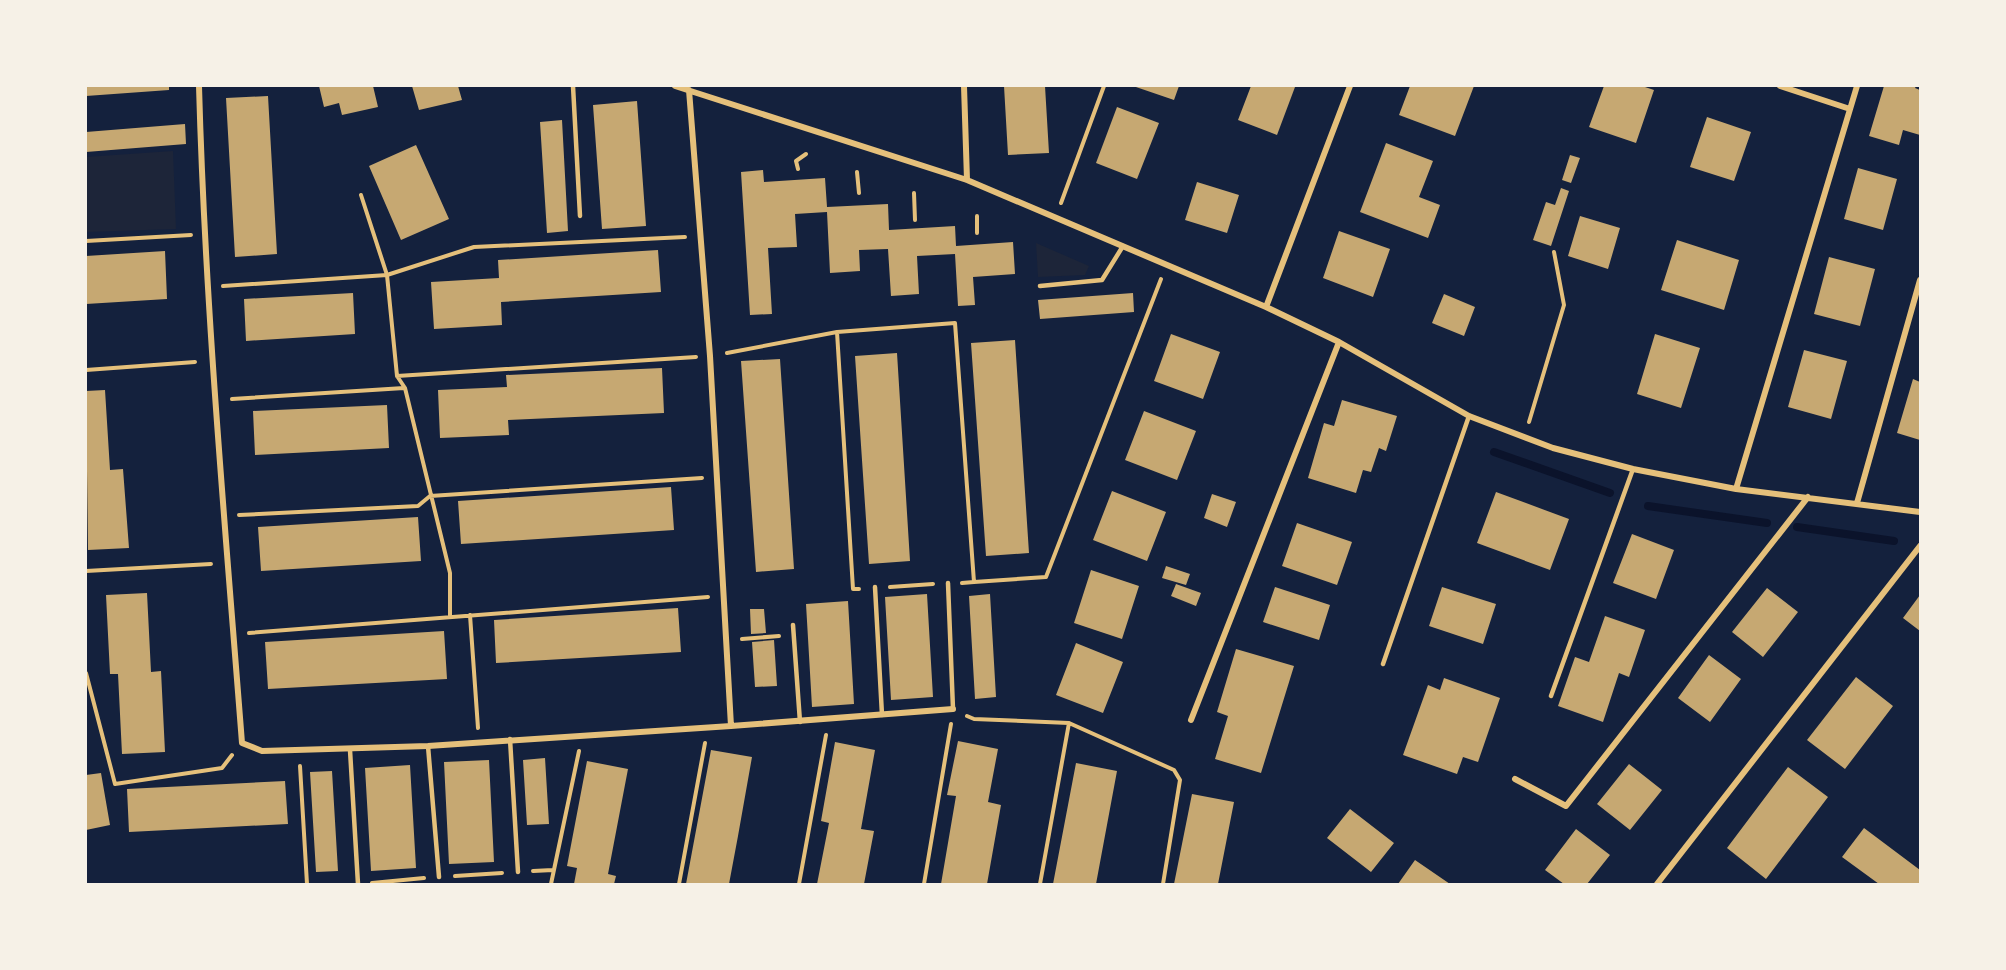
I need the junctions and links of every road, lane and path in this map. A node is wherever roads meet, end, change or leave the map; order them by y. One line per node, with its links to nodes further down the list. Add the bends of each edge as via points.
1 (200, 86): 23 (street)
2 (573, 86): 18 (lane)
3 (675, 86): 9 (street)
4 (964, 86): 14 (street)
5 (1104, 86): 20 (path)
6 (1350, 86): 33 (street)
7 (1780, 86): 10 (street)
8 (1857, 86): 10 (street)
9 (689, 90): 14 (street); 24 (street)
10 (1850, 109): 46 (street)
11 (806, 154): 12 (path, via 796,161)
12 (798, 170)
13 (857, 172): 15 (path)
14 (967, 180): 20 (street)
15 (859, 193)
16 (914, 193): 21 (path)
17 (361, 195): 29 (path)
18 (580, 216)
19 (977, 216): 22 (path)
20 (1056, 218): 26 (street)
21 (915, 220)
22 (977, 233)
23 (203, 234): 25 (path); 32 (street)
24 (700, 236): 29 (path, via 474,247); 36 (street)
25 (86, 241)
26 (1123, 246): 28 (street); 31 (lane, via 1102,280)
27 (1554, 252): 43 (path, via 1564,305)
28 (1166, 265): 33 (street); 55 (path, via 1046,577)
29 (387, 275): 32 (path); 39 (path)
30 (1920, 280): 49 (street)
31 (1040, 286)
32 (207, 287): 37 (street)
33 (1266, 307): 35 (street)
34 (837, 332): 36 (path); 55 (path, via 956,323); 57 (path, via 853,589)
35 (1339, 342): 42 (street); 71 (street)
36 (710, 356): 39 (path); 45 (street)
37 (211, 361): 38 (path); 41 (street)
38 (86, 370)
39 (397, 376): 40 (path)
40 (405, 388): 41 (path); 47 (path)
41 (214, 400): 51 (street)
42 (1469, 416): 43 (street); 65 (lane)
43 (1524, 437): 44 (street)
44 (1633, 469): 46 (street); 67 (lane)
45 (717, 477): 47 (path); 58 (street)
46 (1736, 489): 48 (street)
47 (430, 496): 51 (path, via 418,506); 60 (path, via 450,573)
48 (1808, 497): 49 (street); 83 (street, via 1566,806)
49 (1857, 503): 50 (street)
50 (1920, 512)
51 (225, 516): 53 (street)
52 (1920, 546): 94 (street)
53 (228, 563): 54 (path); 62 (street)
54 (86, 571)
55 (974, 582): 56 (path)
56 (948, 584): 57 (path); 68 (lane)
57 (875, 587): 69 (lane)
58 (724, 596): 59 (path); 64 (street)
59 (470, 615): 60 (path); 78 (path)
60 (450, 617): 62 (path)
61 (793, 625): 63 (lane)
62 (233, 634): 79 (street)
63 (794, 635): 64 (path); 72 (lane)
64 (726, 640): 74 (street)
65 (1383, 664)
66 (86, 673): 79 (path, via 115,784 222,768)
67 (1551, 696)
68 (953, 709): 69 (street); 73 (path, via 974,719); 91 (path)
69 (882, 715): 70 (street)
70 (829, 720): 72 (street); 90 (path)
71 (1191, 720)
72 (800, 722): 74 (street)
73 (1069, 723): 92 (path); 93 (path, via 1173,770 1180,780)
74 (731, 726): 75 (street)
75 (708, 728): 76 (street); 89 (path)
76 (582, 736): 77 (street); 88 (path)
77 (510, 739): 78 (street); 84 (lane)
78 (478, 742): 80 (street)
79 (242, 743): 82 (street, via 262,751)
80 (428, 746): 81 (street); 85 (lane)
81 (350, 750): 82 (street); 86 (lane)
82 (299, 751): 87 (path)
83 (1515, 779)
84 (518, 872)
85 (439, 877)
86 (358, 884)
87 (307, 885)
88 (551, 885)
89 (679, 885)
90 (799, 885)
91 (924, 885)
92 (1040, 885)
93 (1163, 885)
94 (1657, 885)

